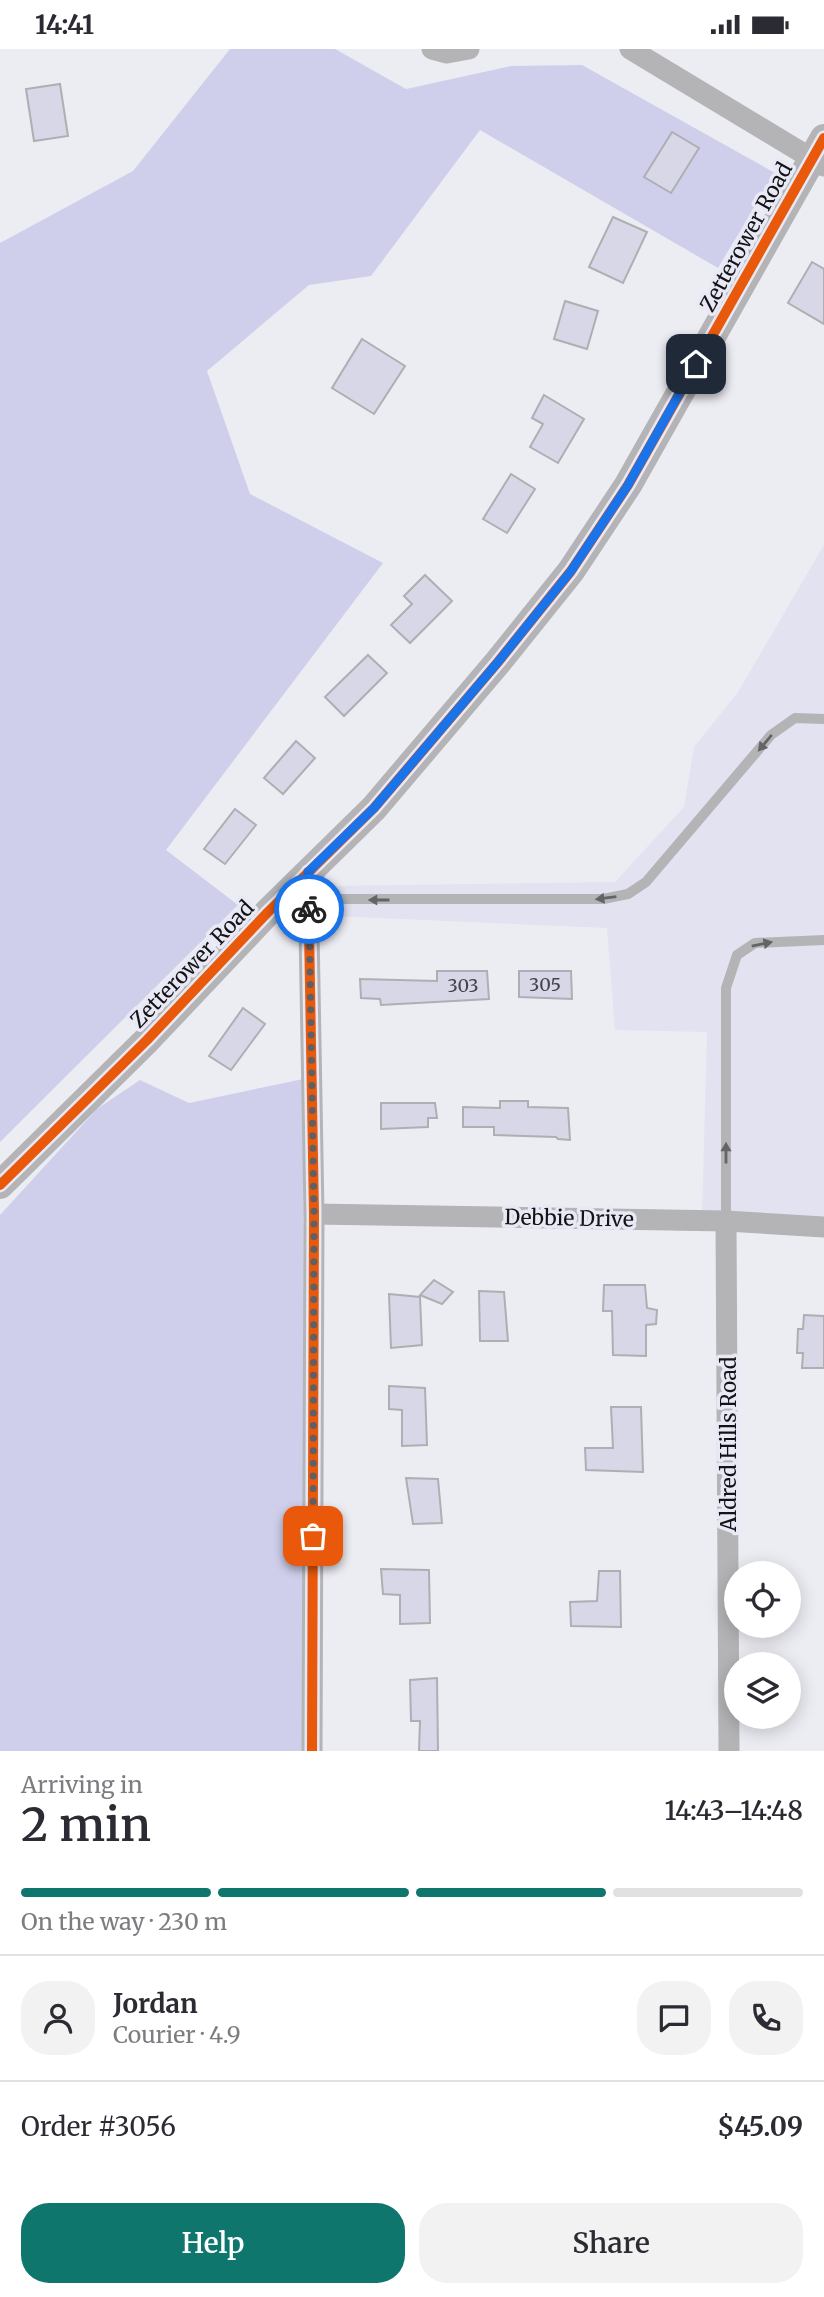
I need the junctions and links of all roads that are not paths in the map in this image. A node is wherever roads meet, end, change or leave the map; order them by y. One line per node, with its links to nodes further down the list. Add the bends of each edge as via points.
1 (432, 49): 2 (street, via 447,53)
2 (469, 49)
3 (630, 49): 4 (street)
4 (820, 155): 6 (street, Zetterower Road, via 628,485 571,571)
5 (824, 719): 6 (lane, one-way to 6, via 794,718 771,735 646,882 628,894 603,899)
6 (308, 886): 8 (street, Zetterower Road); 9 (street)
7 (824, 940): 10 (lane, one-way to 7, via 726,988 737,955 755,943)
8 (0, 1185)
9 (314, 1214): 10 (street, Debbie Drive); 12 (street)
10 (726, 1221): 11 (street, Debbie Drive); 13 (street, Aldred Hills Road)
11 (824, 1227)
12 (312, 1751)
13 (729, 1751)

